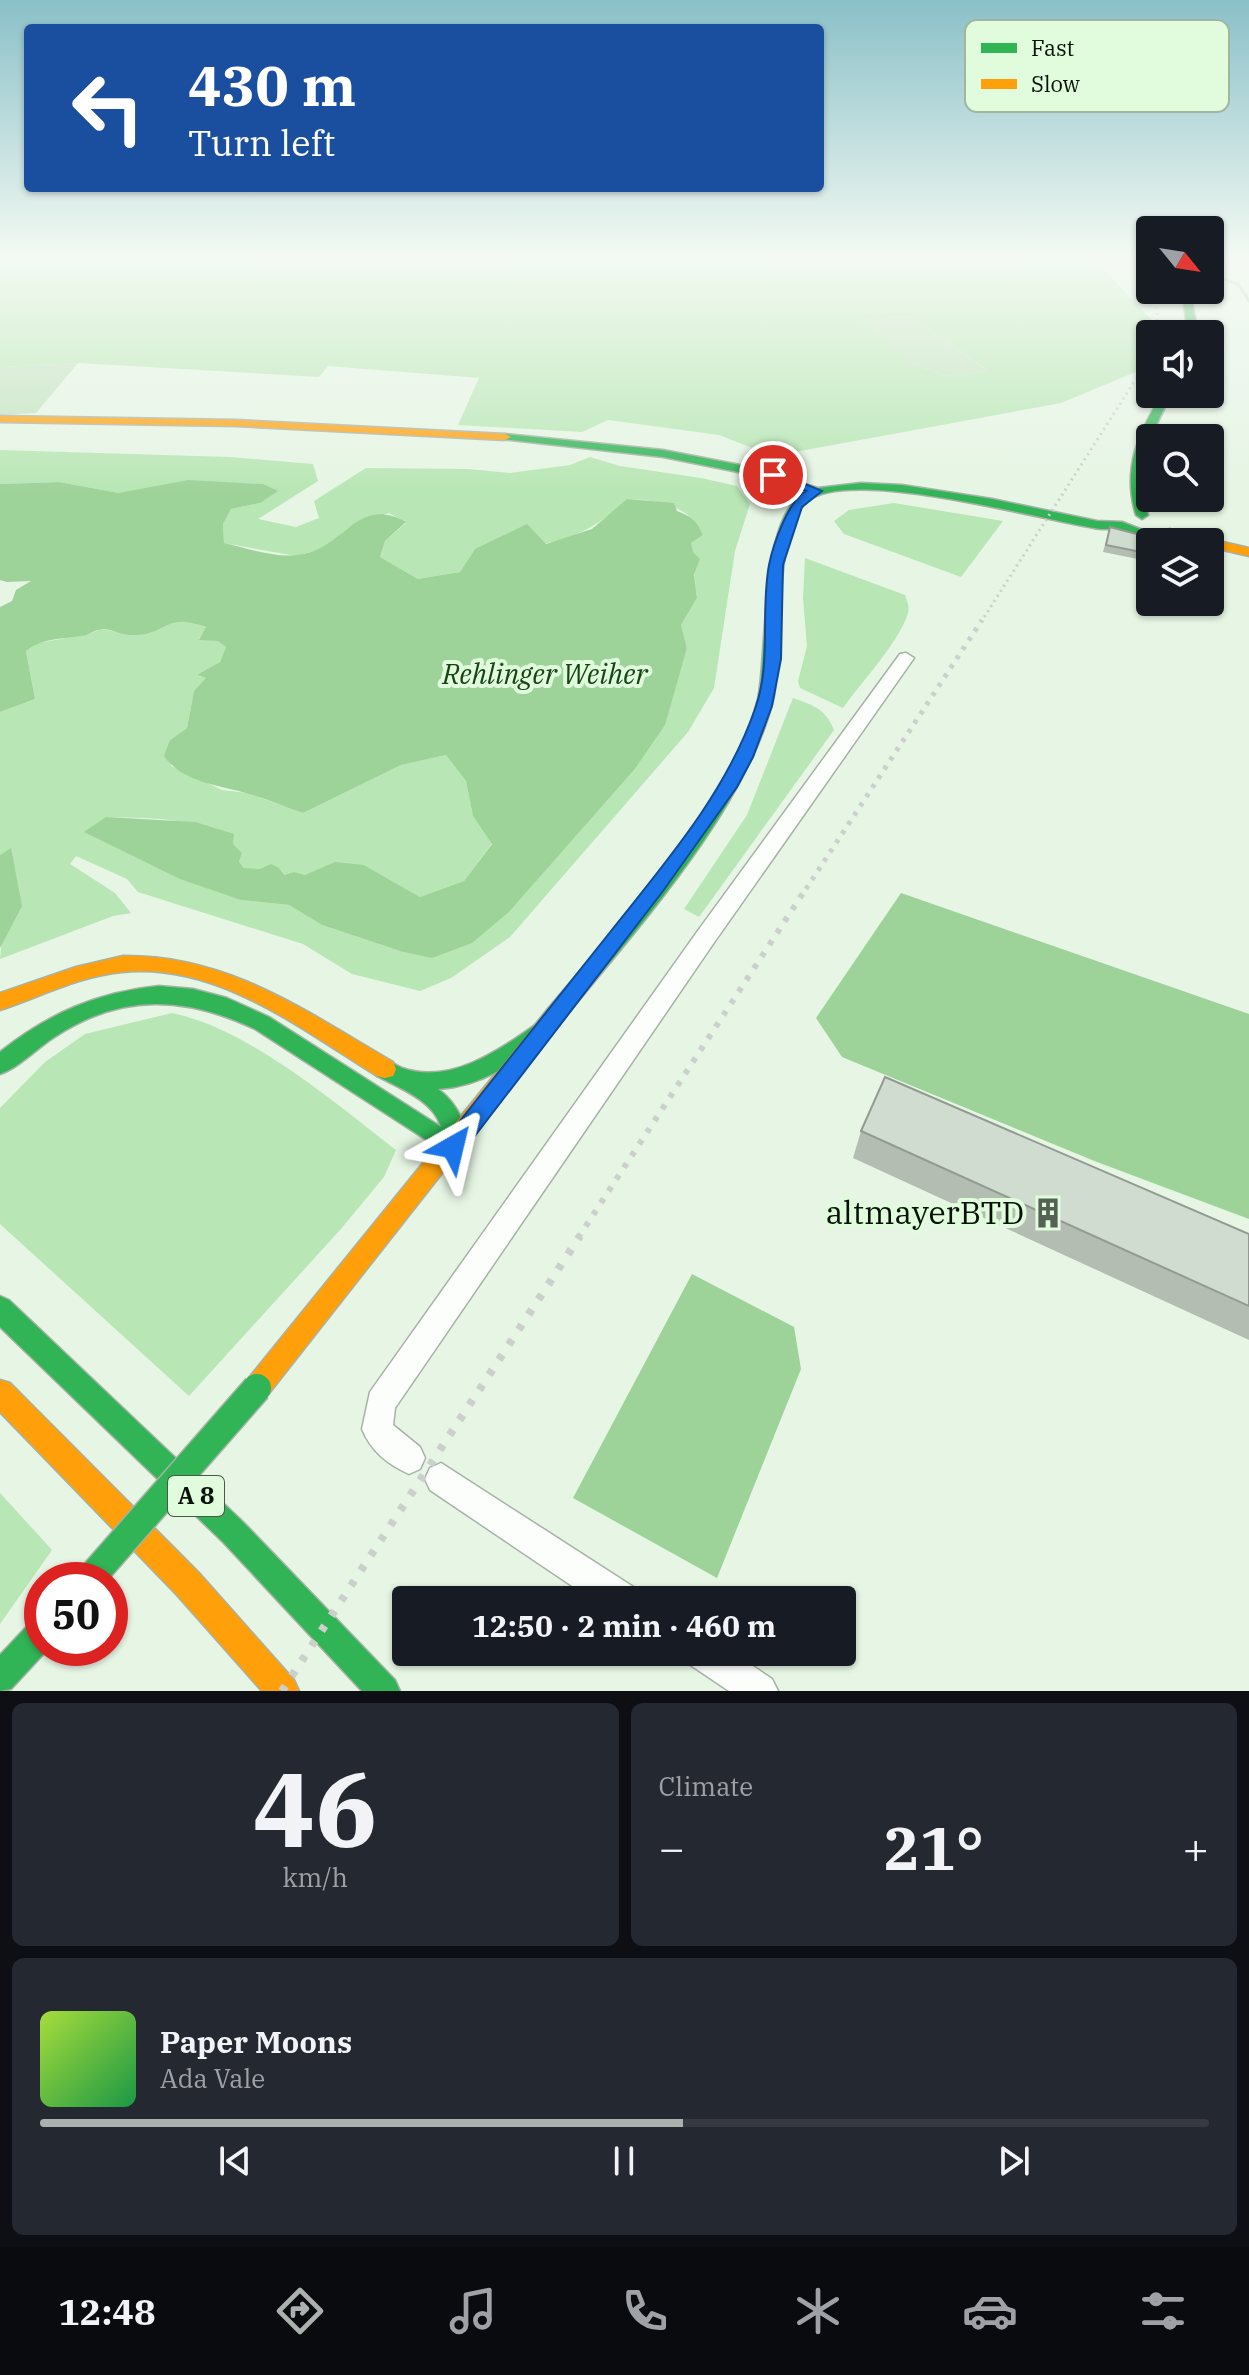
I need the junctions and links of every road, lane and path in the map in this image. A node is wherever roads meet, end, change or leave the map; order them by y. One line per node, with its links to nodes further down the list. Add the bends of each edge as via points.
1 (1159, 408): 3 (main road, via 1136,451)
2 (0, 419): 4 (main road, via 246,421 599,444 729,462)
3 (1134, 480): 5 (main road); 6 (main road, via 1125,502 1109,516)
4 (816, 491): 6 (main road, via 873,485); 14 (main road, via 796,506 776,565 773,659 764,706 745,757 666,874)
5 (1142, 515): 7 (main road, via 1125,519); 8 (main road)
6 (1063, 518): 7 (main road)
7 (1125, 526): 9 (main road)
8 (1175, 528)
9 (1136, 533)
10 (1224, 546): 11 (main road)
11 (1249, 552)
12 (906, 658): 20 (street, via 381,1403 377,1429)
13 (0, 1002): 16 (main road, via 85,971 152,961 187,965 222,976)
14 (542, 1031): 16 (main road, via 466,1078 433,1084); 17 (main road)
15 (0, 1065): 17 (main road, via 50,1026 88,1008 164,993 200,997 231,1006)
16 (396, 1076): 17 (main road, via 455,1117)
17 (453, 1147): 22 (main road, bridge, via 257,1388)
18 (0, 1309): 28 (main road, A 8, via 233,1532)
19 (0, 1393): 27 (main road, A 8, via 188,1584)
20 (409, 1458)
21 (441, 1479): 23 (street)
22 (105, 1562)
23 (602, 1586)
24 (24, 1652): 26 (main road)
25 (722, 1666): 29 (street)
26 (0, 1678)
27 (283, 1691)
28 (384, 1691)
29 (760, 1691)

